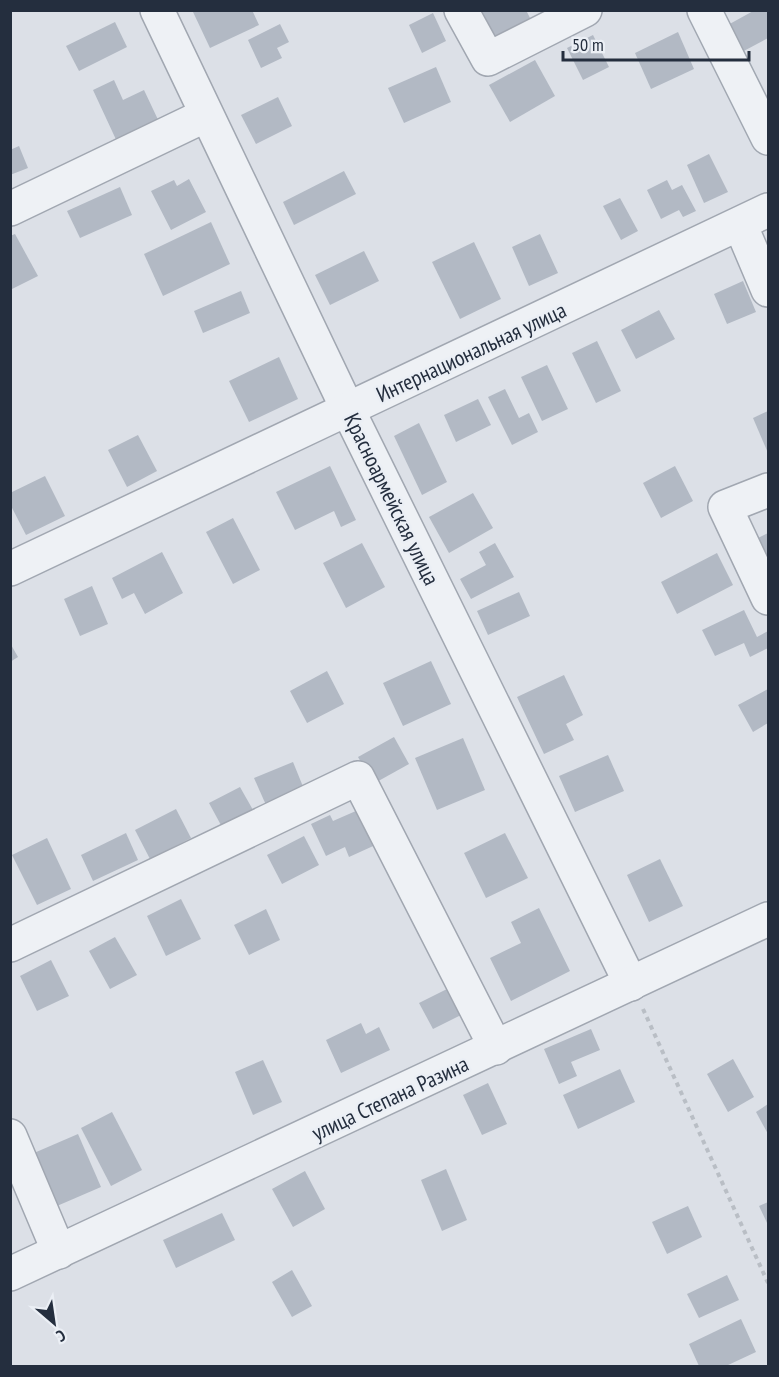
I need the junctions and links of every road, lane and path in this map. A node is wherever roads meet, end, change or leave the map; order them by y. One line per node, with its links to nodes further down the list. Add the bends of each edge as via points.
1 (157, 10): 5 (street, Красноармейская улица)
2 (461, 10): 3 (street, via 488,59)
3 (585, 10)
4 (704, 10): 6 (street)
5 (206, 115): 7 (street); 10 (street, Красноармейская улица)
6 (768, 138)
7 (10, 209)
8 (754, 217): 9 (street); 10 (street, Интернациональная улица)
9 (768, 290)
10 (348, 410): 12 (street, Интернациональная улица); 16 (street, Красноармейская улица)
11 (768, 490): 13 (street, via 725,507)
12 (10, 569)
13 (768, 598)
14 (768, 919): 16 (street, улица Степана Разина)
15 (10, 945): 17 (street, via 358,778)
16 (632, 984): 17 (street, улица Степана Разина); 21 (path)
17 (496, 1048): 19 (street, улица Степана Разина)
18 (10, 1136): 19 (street)
19 (59, 1252): 20 (street, улица Степана Разина)
20 (10, 1274)
21 (768, 1283)

